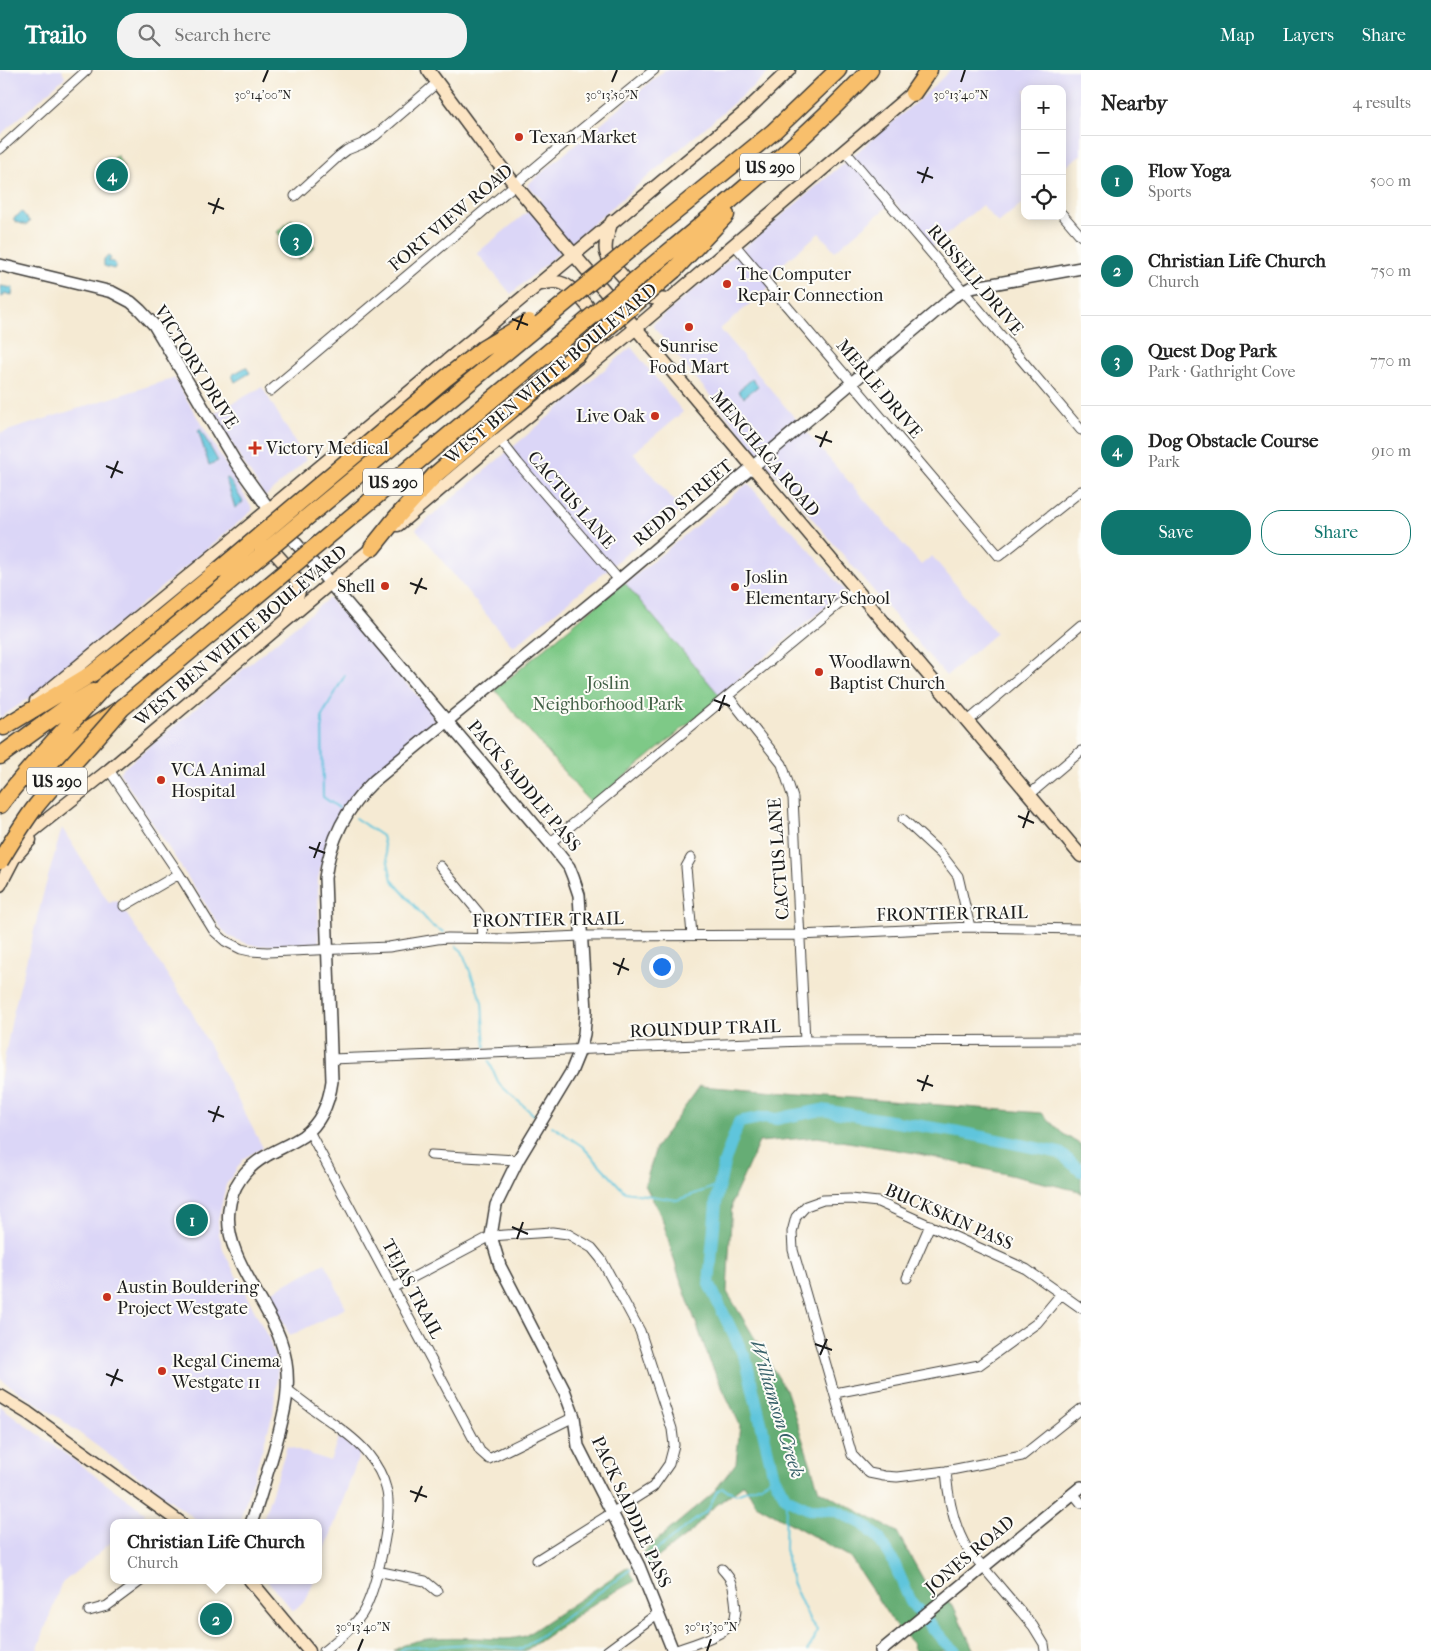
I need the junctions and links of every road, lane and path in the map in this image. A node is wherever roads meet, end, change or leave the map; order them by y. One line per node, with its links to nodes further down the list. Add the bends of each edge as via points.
1 (72, 70): 10 (street)
2 (87, 70): 10 (street)
3 (428, 70): 11 (main road, MENCHACA ROAD)
4 (654, 70): 16 (street, FORT VIEW ROAD)
5 (838, 70): 27 (highway, US 290, bridge, via 773,132)
6 (870, 70): 15 (highway, US 290)
7 (929, 70): 12 (highway)
8 (936, 70): 12 (main road, WEST BEN WHITE BOULEVARD)
9 (783, 73): 19 (main road, via 745,112)
10 (78, 79): 13 (street)
11 (438, 82): 16 (main road, MENCHACA ROAD); 17 (street, via 368,141 339,156)
12 (913, 93): 14 (main road, WEST BEN WHITE BOULEVARD)
13 (0, 149)
14 (844, 150): 21 (main road, WEST BEN WHITE BOULEVARD); 26 (street, RUSSELL DRIVE)
15 (771, 167): 39 (highway, bridge, via 674,270 436,475); 47 (highway, US 290, bridge)
16 (516, 185): 22 (main road, MENCHACA ROAD); 32 (street, FORT VIEW ROAD)
17 (295, 196)
18 (1066, 219): 20 (street)
19 (612, 221): 22 (main road); 28 (main road, via 606,240 608,258 637,292)
20 (1081, 236)
21 (734, 244): 28 (main road, WEST BEN WHITE BOULEVARD); 31 (street, MERLE DRIVE)
22 (573, 254): 25 (main road); 29 (main road, MENCHACA ROAD)
23 (0, 264): 37 (street, VICTORY DRIVE, via 100,288 122,297 140,310 154,325 236,463)
24 (1081, 268): 26 (street, REDD STREET)
25 (536, 286): 30 (main road, via 552,282 563,284 574,291 600,324 603,334); 37 (main road)
26 (963, 291): 31 (street, REDD STREET); 33 (street, RUSSELL DRIVE)
27 (574, 296): 45 (highway, US 290, bridge); 50 (highway, bridge, via 483,350 137,639 93,673)
28 (667, 300): 29 (main road, WEST BEN WHITE BOULEVARD)
29 (636, 328): 30 (main road, WEST BEN WHITE BOULEVARD); 35 (main road, MENCHACA ROAD)
30 (589, 367): 34 (main road, WEST BEN WHITE BOULEVARD)
31 (852, 383): 35 (street, REDD STREET); 36 (street, MERLE DRIVE, via 999,556)
32 (270, 391)
33 (1081, 430)
34 (500, 440): 39 (main road, WEST BEN WHITE BOULEVARD); 40 (street, CACTUS LANE)
35 (752, 468): 40 (street, REDD STREET); 42 (main road, MENCHACA ROAD)
36 (1081, 491)
37 (268, 510): 38 (main road); 41 (street, VICTORY DRIVE)
38 (232, 541): 43 (main road, via 248,537 259,539 269,546 298,581 298,596); 50 (main road)
39 (372, 548): 41 (main road, WEST BEN WHITE BOULEVARD)
40 (619, 580): 48 (street, REDD STREET)
41 (330, 584): 43 (main road, WEST BEN WHITE BOULEVARD); 48 (street, PACK SADDLE PASS)
42 (857, 589): 46 (street); 49 (main road, MENCHACA ROAD)
43 (287, 620): 53 (main road, WEST BEN WHITE BOULEVARD)
44 (1081, 625): 49 (street)
45 (106, 684): 52 (highway, via 66,708); 55 (highway, US 290)
46 (728, 696): 58 (street); 69 (street, CACTUS LANE, via 782,764 793,798)
47 (122, 708): 55 (highway, via 89,729); 62 (highway, US 290, bridge, via 34,809)
48 (448, 721): 58 (street, PACK SADDLE PASS); 73 (street, REDD STREET, via 374,781 344,818 326,870)
49 (967, 722): 54 (main road, MENCHACA ROAD)
50 (2, 728)
51 (1081, 751): 54 (street)
52 (0, 756)
53 (109, 770): 57 (main road, WEST BEN WHITE BOULEVARD); 64 (street, FRONTIER TRAIL)
54 (1029, 795): 60 (main road, MENCHACA ROAD)
55 (0, 805)
56 (903, 819): 67 (street, via 941,854 958,876)
57 (48, 820): 59 (main road, WEST BEN WHITE BOULEVARD); 65 (main road, WEST BEN WHITE BOULEVARD, via 14,858)
58 (550, 843): 71 (street, PACK SADDLE PASS, via 569,868 577,886)
59 (0, 856)
60 (1081, 856)
61 (691, 858): 70 (street, via 686,868)
62 (0, 861)
63 (440, 866): 72 (street, via 479,913)
64 (179, 874): 66 (street); 73 (street, FRONTIER TRAIL, via 209,924 233,945 258,952)
65 (0, 885)
66 (124, 906)
67 (970, 927): 68 (street, FRONTIER TRAIL); 69 (street, FRONTIER TRAIL)
68 (1081, 929)
69 (800, 934): 70 (street, FRONTIER TRAIL); 75 (street, CACTUS LANE)
70 (692, 935): 71 (street, FRONTIER TRAIL)
71 (582, 936): 72 (street, FRONTIER TRAIL); 76 (street, PACK SADDLE PASS, via 586,1011)
72 (483, 938): 73 (street, FRONTIER TRAIL, via 437,938 400,946)
73 (327, 950): 77 (street, REDD STREET)
74 (1081, 1040): 75 (street, ROUNDUP TRAIL)
75 (805, 1041): 76 (street, ROUNDUP TRAIL)
76 (580, 1050): 77 (street, ROUNDUP TRAIL); 80 (street, PACK SADDLE PASS, via 571,1072)
77 (331, 1059): 78 (street, REDD STREET, via 332,1081 328,1101)
78 (309, 1131): 84 (street, TEJAS TRAIL); 87 (street, via 249,1168 234,1190 228,1217 235,1251 276,1327 286,1364)
79 (432, 1155): 80 (street)
80 (518, 1160): 82 (street, PACK SADDLE PASS, via 496,1205)
81 (930, 1225): 83 (street); 85 (street, BUCKSKIN PASS, via 1026,1269); 88 (street, BUCKSKIN PASS, via 878,1202 850,1199 823,1200 806,1206 796,1217 792,1232 793,1250)
82 (492, 1236): 84 (street); 91 (street, PACK SADDLE PASS, via 500,1266 564,1390); 95 (street, via 552,1232 568,1234 583,1241 601,1259 640,1331 672,1429 674,1445 669,1464 653,1487)
83 (908, 1278)
84 (393, 1288): 91 (street, TEJAS TRAIL, via 480,1451 489,1459)
85 (1062, 1293): 86 (street, BUCKSKIN PASS); 88 (street, via 1037,1323 978,1365)
86 (1081, 1308)
87 (288, 1390): 97 (street, via 280,1430); 101 (street, via 354,1440 378,1468 387,1489 388,1509)
88 (835, 1393): 92 (street, via 852,1455 869,1473 897,1477)
89 (0, 1396): 96 (main road)
90 (1081, 1409): 92 (street, via 1022,1456)
91 (574, 1417): 95 (street, PACK SADDLE PASS, via 578,1446)
92 (946, 1471): 99 (street, via 947,1488 961,1538)
93 (1077, 1490): 94 (street); 99 (street, JONES ROAD)
94 (1081, 1503)
95 (613, 1513): 98 (street); 106 (street, PACK SADDLE PASS, via 639,1566)
96 (175, 1519)
97 (252, 1519)
98 (536, 1560)
99 (983, 1567): 111 (street, JONES ROAD); 112 (street, via 1039,1635)
100 (722, 1569): 110 (street, via 732,1580 736,1606 734,1621 722,1632)
101 (377, 1571): 104 (street, via 425,1581); 108 (street, via 362,1614)
102 (137, 1584): 105 (street, via 108,1606)
103 (253, 1584): 107 (main road)
104 (437, 1591)
105 (90, 1610)
106 (657, 1614): 109 (street); 110 (street, PACK SADDLE PASS)
107 (308, 1651)
108 (324, 1651)
109 (607, 1651)
110 (674, 1651)
111 (881, 1651)
112 (1046, 1651)

